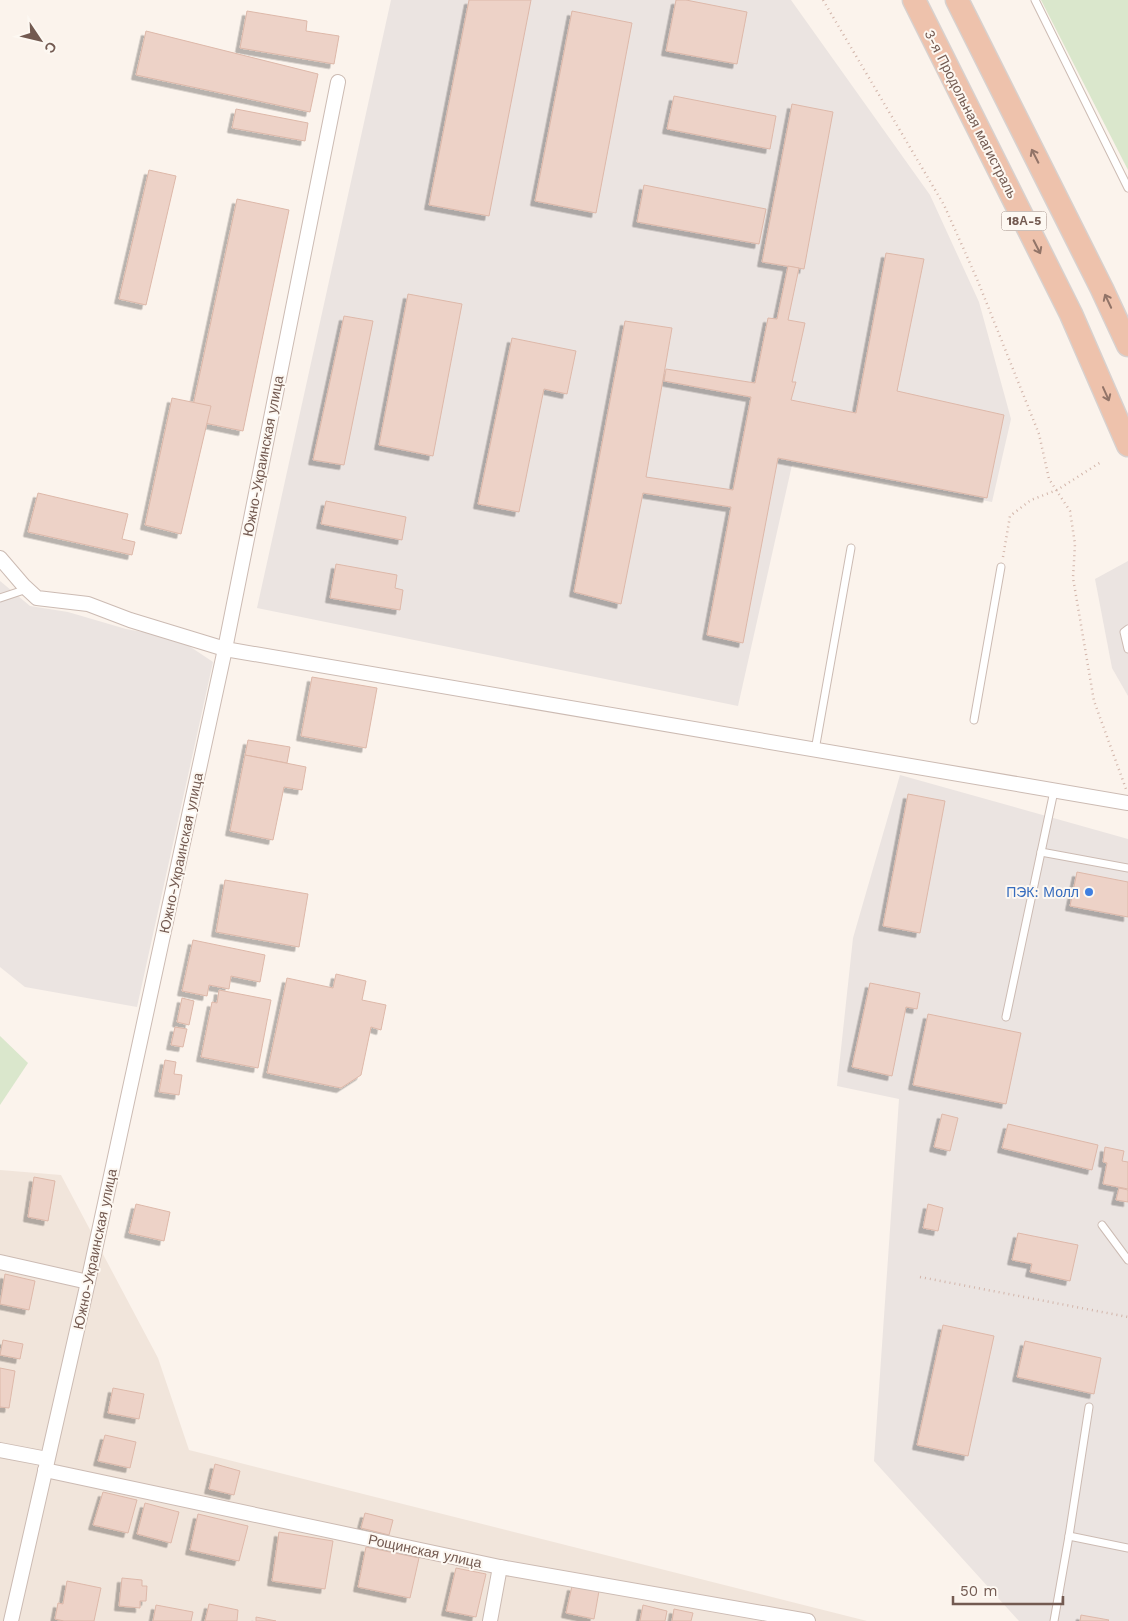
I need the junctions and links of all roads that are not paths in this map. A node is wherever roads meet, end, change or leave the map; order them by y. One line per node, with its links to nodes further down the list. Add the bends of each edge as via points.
1 (914, 0): 7 (highway, 3-я Продольная магистраль / 18А-5, one-way to 7, via 1071,314)
2 (957, 0): 6 (highway, 18А-5, one-way to 2)
3 (1035, 0): 5 (lane)
4 (338, 82): 15 (street, Южно-Украинская улица)
5 (1128, 188)
6 (1128, 345)
7 (1128, 445)
8 (851, 548): 17 (lane)
9 (0, 558): 11 (street)
10 (1002, 567): 16 (lane)
11 (27, 589): 12 (lane); 15 (street, via 36,598 88,604)
12 (0, 598)
13 (1128, 629): 14 (lane, via 1124,632)
14 (1128, 649)
15 (225, 650): 17 (street); 26 (street, Южно-Украинская улица)
16 (974, 720)
17 (814, 750): 18 (street)
18 (1054, 791): 19 (street); 20 (lane)
19 (1128, 803)
20 (1041, 852): 21 (lane); 22 (lane)
21 (1128, 868)
22 (1006, 1018)
23 (1102, 1225): 24 (lane)
24 (1128, 1260)
25 (0, 1262): 26 (street)
26 (88, 1282): 29 (street, Южно-Украинская улица)
27 (1089, 1407): 30 (lane)
28 (0, 1450): 29 (street, Рощинская улица)
29 (46, 1465): 32 (street, Рощинская улица); 33 (street, Южно-Украинская улица)
30 (1069, 1536): 31 (lane); 36 (lane)
31 (1128, 1548)
32 (500, 1567): 34 (street); 35 (street, Рощинская улица)
33 (11, 1621)
34 (490, 1621)
35 (808, 1621)
36 (1054, 1621)

